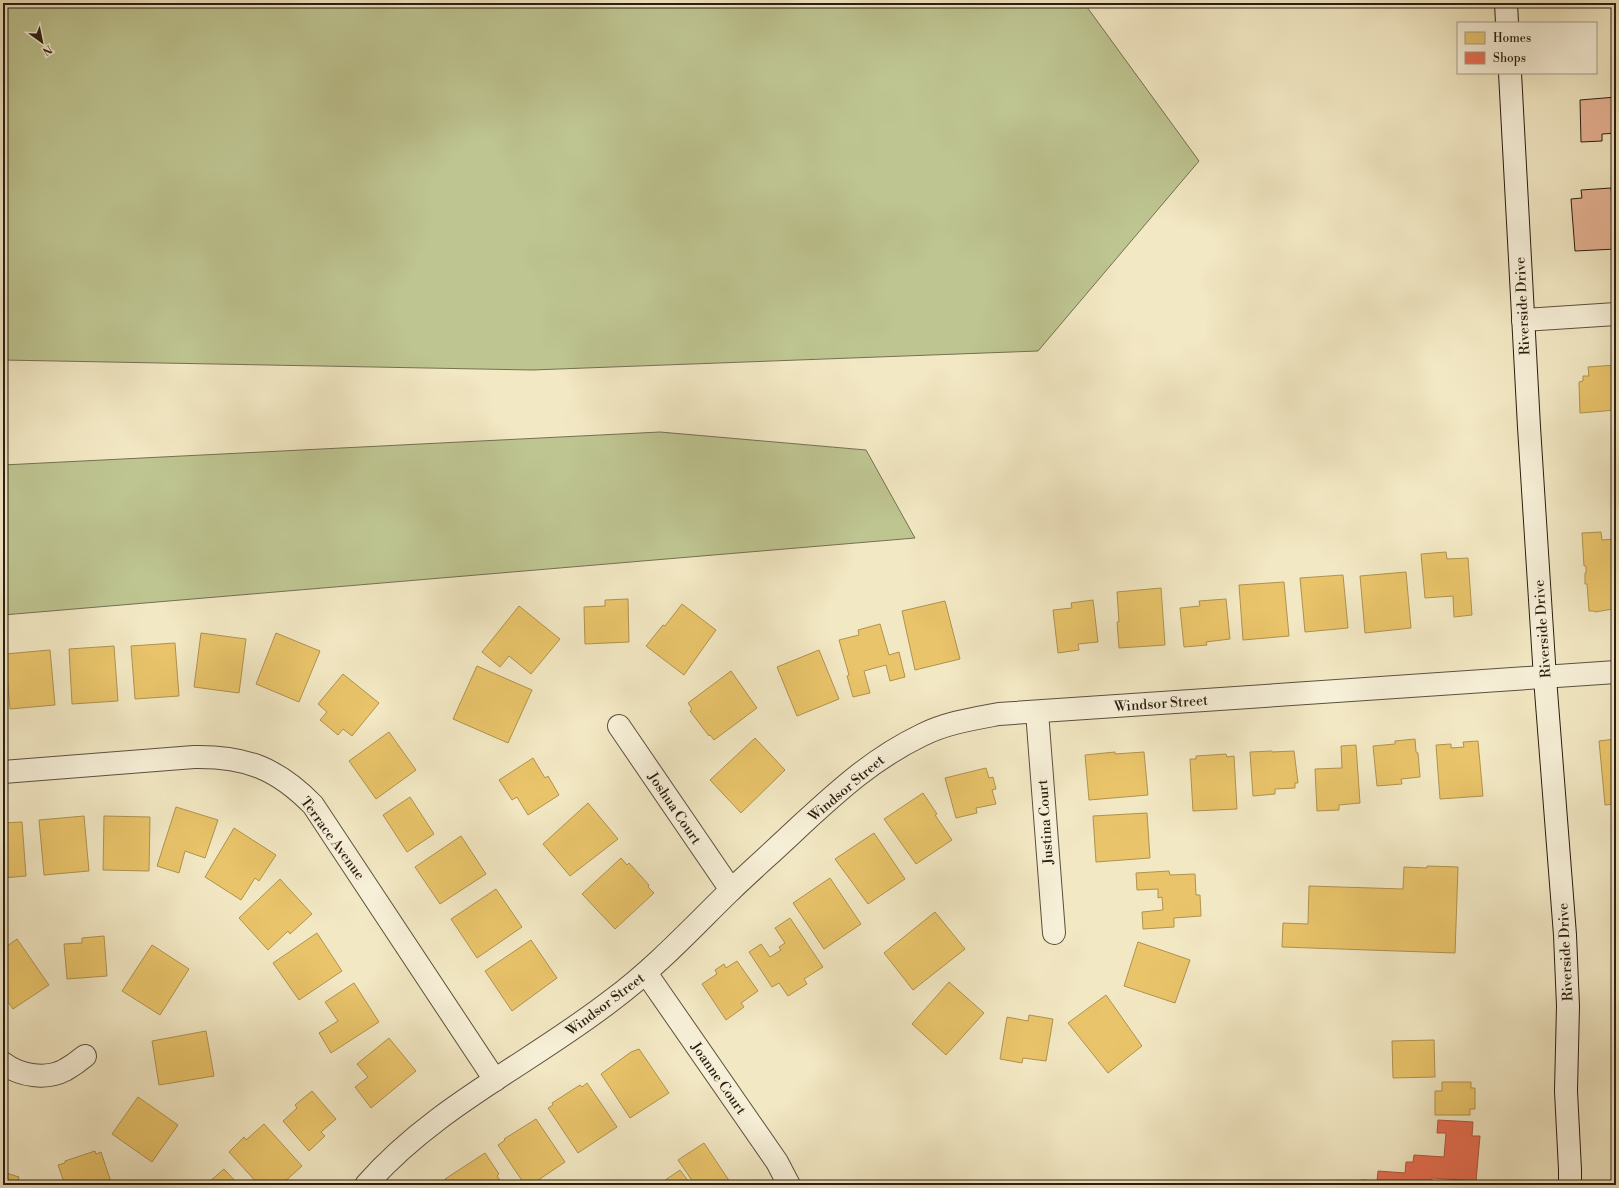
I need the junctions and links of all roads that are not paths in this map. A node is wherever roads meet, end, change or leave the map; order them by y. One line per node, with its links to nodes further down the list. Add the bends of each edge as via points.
1 (1506, 3): 2 (street)
2 (1507, 22)
3 (1510, 74): 5 (street, Riverside Drive)
4 (1616, 314): 5 (street)
5 (1523, 320): 7 (street, Riverside Drive)
6 (1616, 672): 7 (street, Windsor Street)
7 (1545, 678): 8 (street, Windsor Street); 19 (street, Riverside Drive, via 1565,935 1568,1006 1566,1091)
8 (1037, 712): 11 (street, Windsor Street, via 999,714 960,721 924,734 889,752 851,780); 12 (street, Justina Court)
9 (619, 726): 11 (street, Joshua Court)
10 (3, 772): 16 (street, Terrace Avenue, via 216,756 259,766 279,776 313,805)
11 (731, 890): 13 (street, Windsor Street)
12 (1054, 933)
13 (646, 973): 16 (street, Windsor Street, via 611,1001); 18 (street, Joanne Court, via 777,1162)
14 (85, 1056): 15 (street, via 64,1070 45,1076 25,1074)
15 (3, 1063)
16 (495, 1080): 17 (street, Windsor Street, via 431,1123)
17 (366, 1185)
18 (789, 1185)
19 (1570, 1185)

